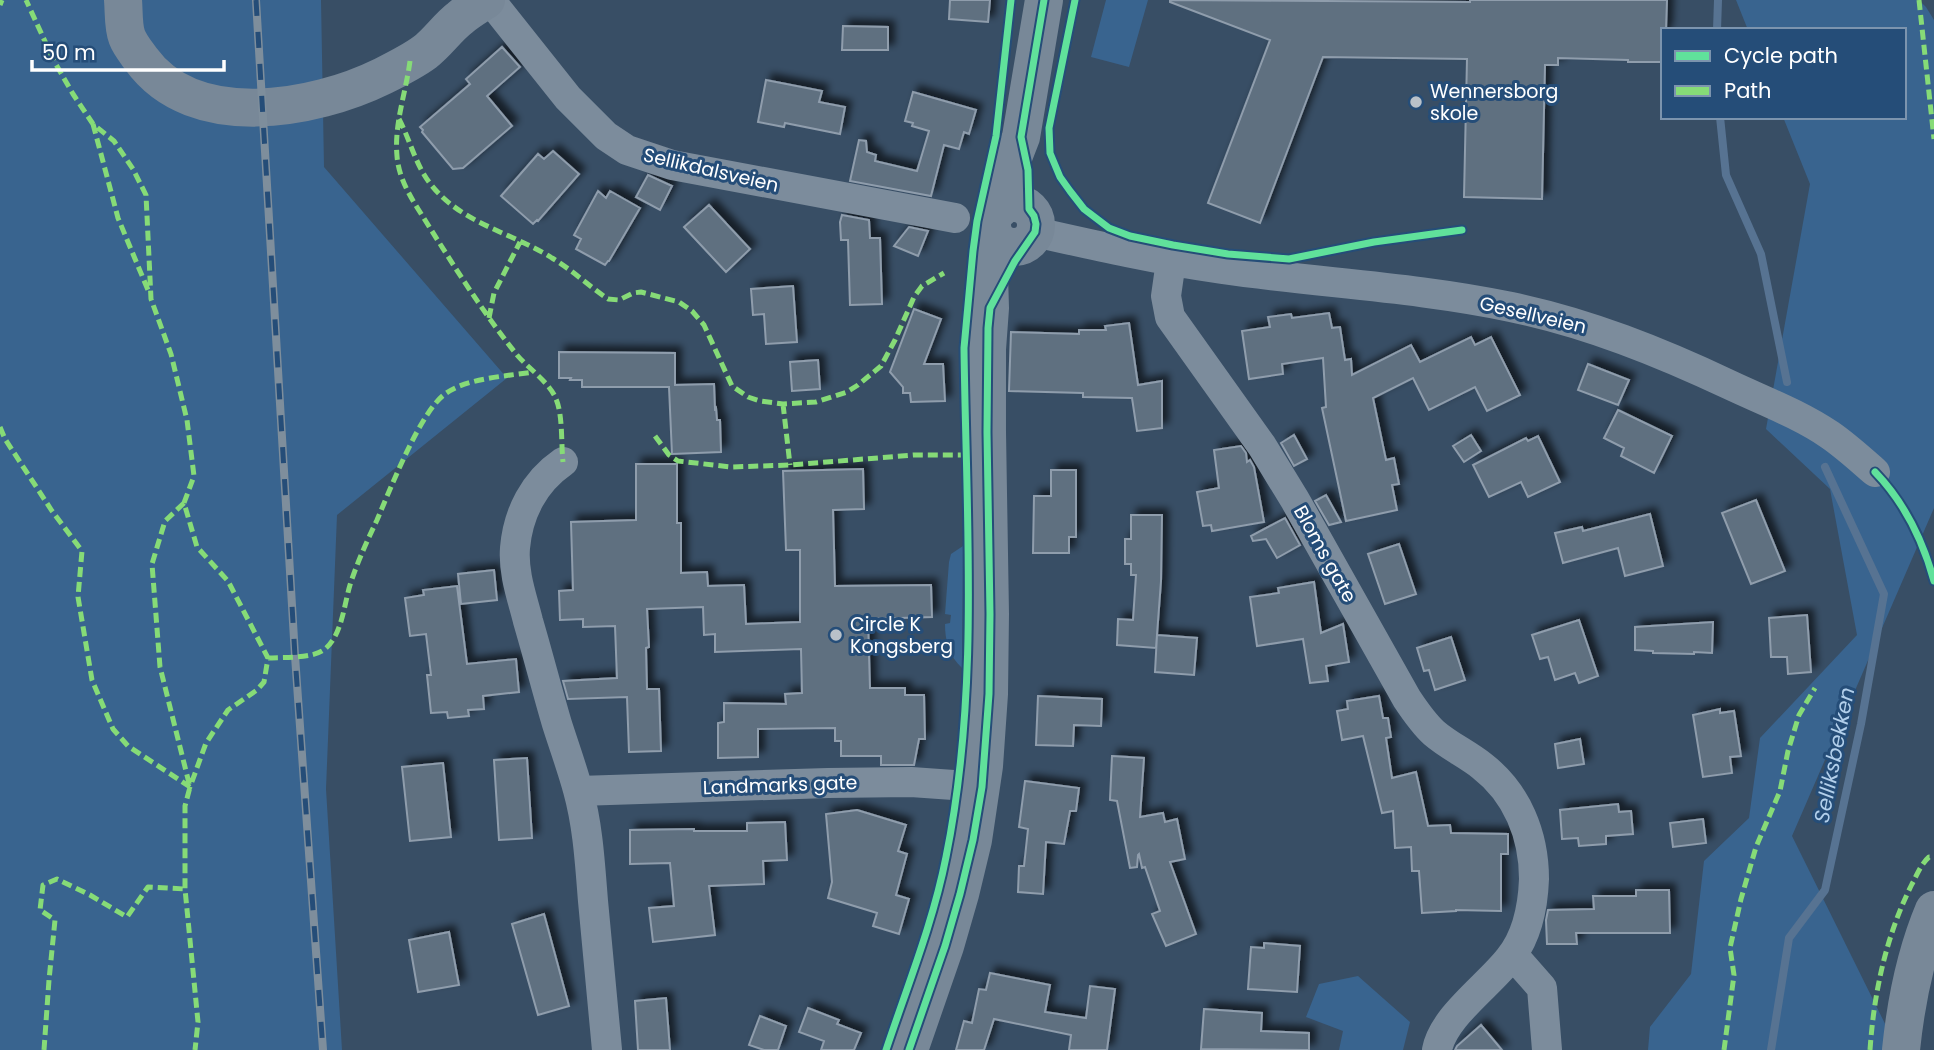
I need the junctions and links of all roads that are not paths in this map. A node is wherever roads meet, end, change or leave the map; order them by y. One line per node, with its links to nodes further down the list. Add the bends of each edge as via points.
1 (124, 0): 3 (street, via 181,66 211,80 245,85 276,85 337,73)
2 (1044, 0): 5 (street, via 1021,137 1028,170)
3 (478, 6): 4 (street, Sellikdalsveien, via 606,136 627,150 693,170)
4 (955, 218)
5 (1017, 226): 6 (street, Gesellveien); 9 (street, via 989,275 989,694)
6 (1171, 261): 8 (street, Gesellveien, via 1430,293 1576,323 1675,359 1797,416); 12 (street, Bloms gate, via 1166,296 1170,317 1262,446 1407,699 1434,733 1483,767 1514,801 1525,824 1534,866 1530,914)
7 (563, 462): 10 (street, via 533,492 515,549 518,582 543,677)
8 (1875, 472)
9 (982, 787): 10 (street, Landmarks gate, via 869,782); 14 (street, via 958,903)
10 (579, 791): 13 (street, via 590,859)
11 (1934, 910): 17 (street, via 1917,956)
12 (1513, 955): 15 (street, Bloms gate, via 1444,1030); 16 (street, via 1542,988)
13 (607, 1050)
14 (909, 1050)
15 (1437, 1050)
16 (1548, 1050)
17 (1901, 1050)

